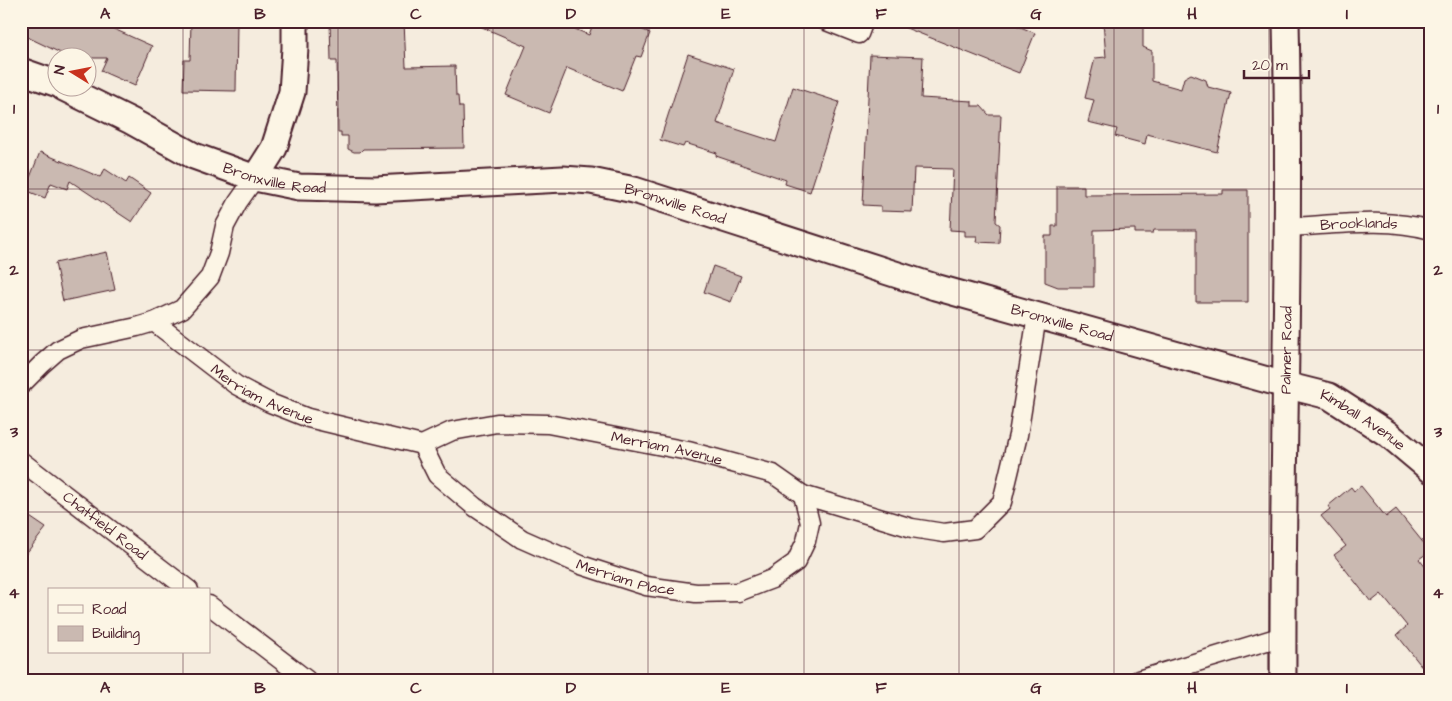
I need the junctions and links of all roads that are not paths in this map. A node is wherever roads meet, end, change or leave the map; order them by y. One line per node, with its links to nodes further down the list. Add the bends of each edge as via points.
1 (295, 21): 8 (street, via 292,92 274,148)
2 (826, 21): 3 (street, via 859,34)
3 (864, 21)
4 (1286, 21): 9 (street, Palmer Road)
5 (21, 71): 6 (street)
6 (48, 80)
7 (85, 98): 8 (street, Bronxville Road, via 194,156)
8 (255, 178): 11 (street, Bronxville Road, via 299,187 375,190 591,180 634,190); 12 (street, via 225,226 210,277 182,309)
9 (1288, 227): 10 (street, Brooklands, via 1373,222); 14 (street, Palmer Road)
10 (1431, 230)
11 (1037, 316): 14 (street, Bronxville Road); 18 (street, Merriam Avenue, via 1018,435 1002,502 975,529 944,533 912,528)
12 (154, 322): 13 (street, via 80,340 58,350); 15 (street, Merriam Avenue, via 236,385 270,403 308,418)
13 (21, 384)
14 (1285, 385): 17 (street, Kimball Avenue, via 1329,396 1388,434); 21 (street, Palmer Road)
15 (422, 445): 18 (street, Merriam Avenue, via 452,430 488,424 548,424 688,451 774,474); 18 (street, Merriam Place, via 437,475 475,507 522,539 581,565 646,586 696,593 738,592 772,579 796,562 806,541 810,522)
16 (21, 461): 19 (street, Chatfield Road)
17 (1431, 470)
18 (803, 495)
19 (187, 588)
20 (210, 605): 22 (street)
21 (1283, 636): 23 (street); 24 (street, Palmer Road)
22 (307, 680)
23 (1138, 680)
24 (1283, 680)

